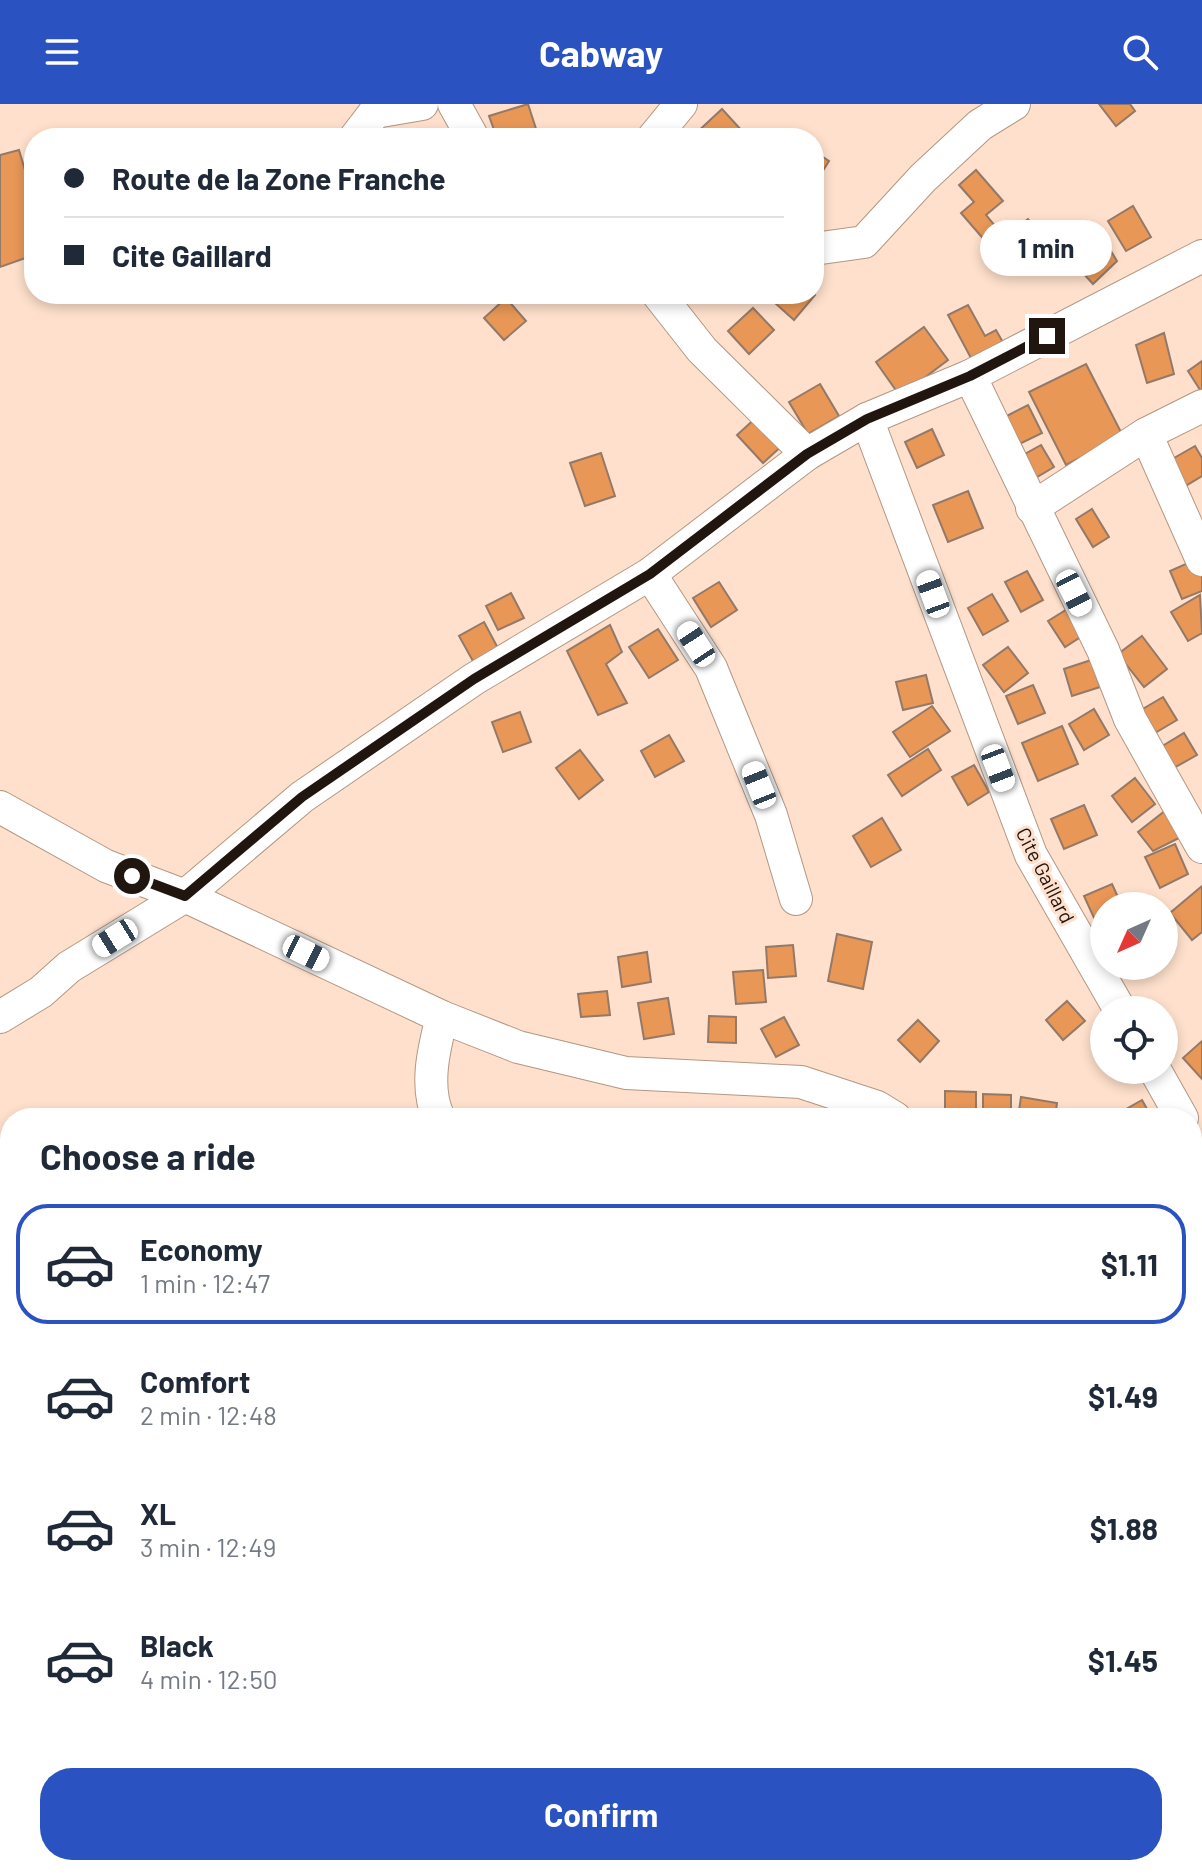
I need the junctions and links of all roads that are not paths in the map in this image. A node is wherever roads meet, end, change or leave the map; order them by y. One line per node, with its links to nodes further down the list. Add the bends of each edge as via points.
1 (422, 104): 5 (street)
2 (454, 104): 8 (street)
3 (681, 104): 9 (street)
4 (1014, 104): 6 (street)
5 (373, 108): 7 (street)
6 (976, 114): 10 (street, via 864,242)
7 (361, 128)
8 (467, 128)
9 (661, 128)
10 (824, 248)
11 (1202, 256): 13 (street)
12 (666, 304): 17 (street, via 702,350)
13 (970, 376): 15 (street); 18 (street)
14 (1202, 406): 16 (street)
15 (867, 419): 17 (street); 26 (street, Cite Gaillard, via 1031,855)
16 (1146, 434): 18 (street); 19 (street)
17 (807, 454): 21 (street)
18 (1032, 508): 23 (street, via 1103,650 1130,719)
19 (1195, 521): 20 (street)
20 (1202, 560)
21 (650, 574): 24 (street, via 474,679 302,797); 25 (street, via 711,668 771,815)
22 (0, 807): 24 (street, via 106,866)
23 (1202, 847)
24 (185, 896): 27 (street, via 69,967); 28 (street)
25 (796, 899)
26 (1112, 996)
27 (0, 1017)
28 (442, 1017): 30 (street, via 432,1056); 31 (street, via 518,1047 626,1073 801,1082)
29 (1163, 1084): 32 (street)
30 (434, 1108)
31 (879, 1108)
32 (1176, 1108)

